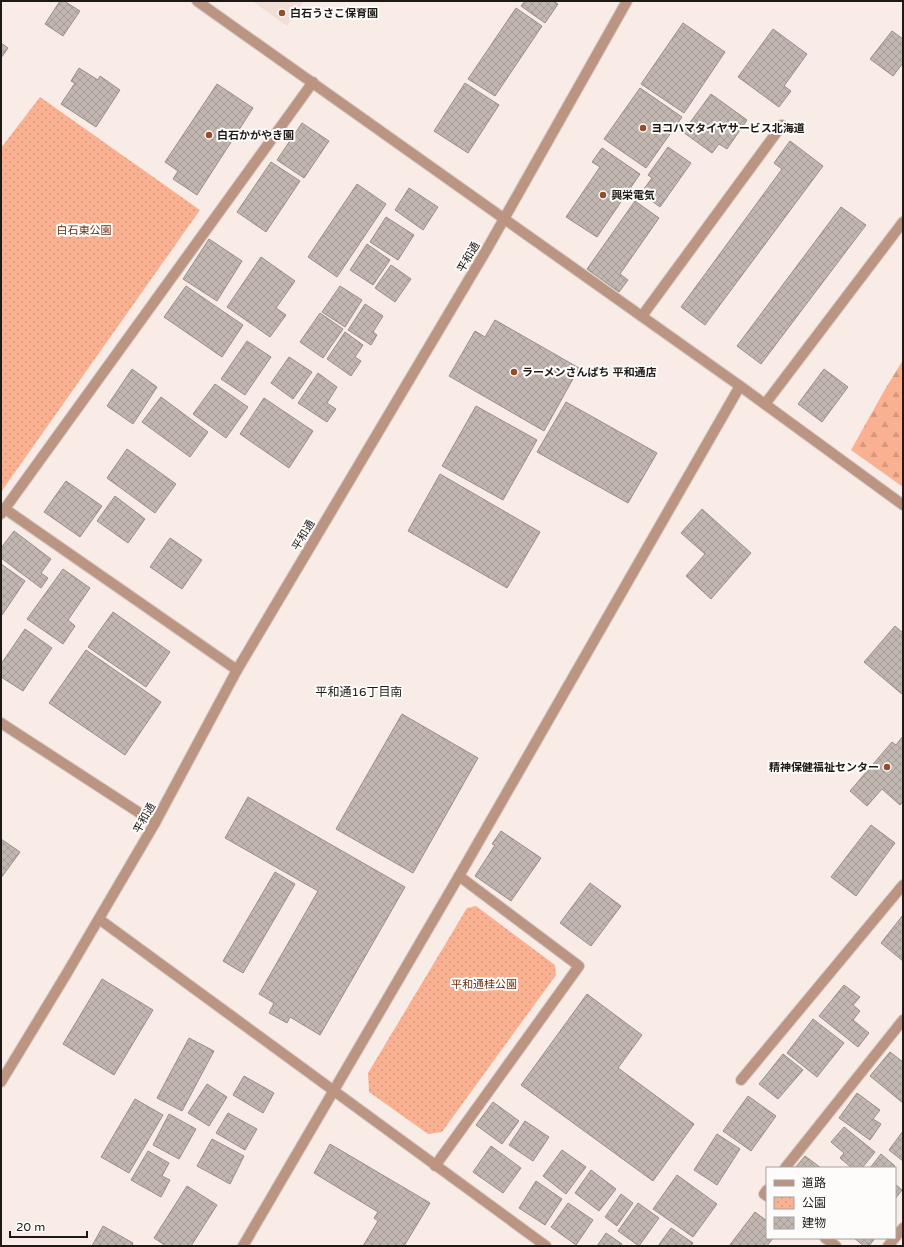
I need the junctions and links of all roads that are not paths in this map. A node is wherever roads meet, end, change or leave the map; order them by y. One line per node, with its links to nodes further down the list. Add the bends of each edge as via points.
1 (197, 1): 3 (street)
2 (627, 1): 5 (street, 平和通)
3 (313, 82): 5 (street); 11 (street)
4 (782, 125): 7 (street)
5 (504, 219): 7 (street); 12 (street, 平和通)
6 (903, 222): 9 (street)
7 (642, 316): 8 (street)
8 (740, 386): 9 (street); 15 (street)
9 (765, 404): 10 (street)
10 (903, 505)
11 (3, 511): 12 (street)
12 (237, 670): 14 (street, 平和通)
13 (1, 723): 14 (street)
14 (155, 823): 17 (street, 平和通)
15 (459, 876): 21 (street); 22 (street, via 579,966)
16 (903, 885): 19 (street)
17 (99, 919): 20 (street, 平和通); 21 (street)
18 (903, 1020): 23 (street)
19 (741, 1080)
20 (1, 1082)
21 (334, 1091): 22 (street); 27 (street)
22 (435, 1166): 28 (street)
23 (786, 1167)
24 (903, 1228): 25 (street)
25 (896, 1236)
26 (826, 1239): 29 (street)
27 (243, 1246)
28 (546, 1246)
29 (836, 1246)

